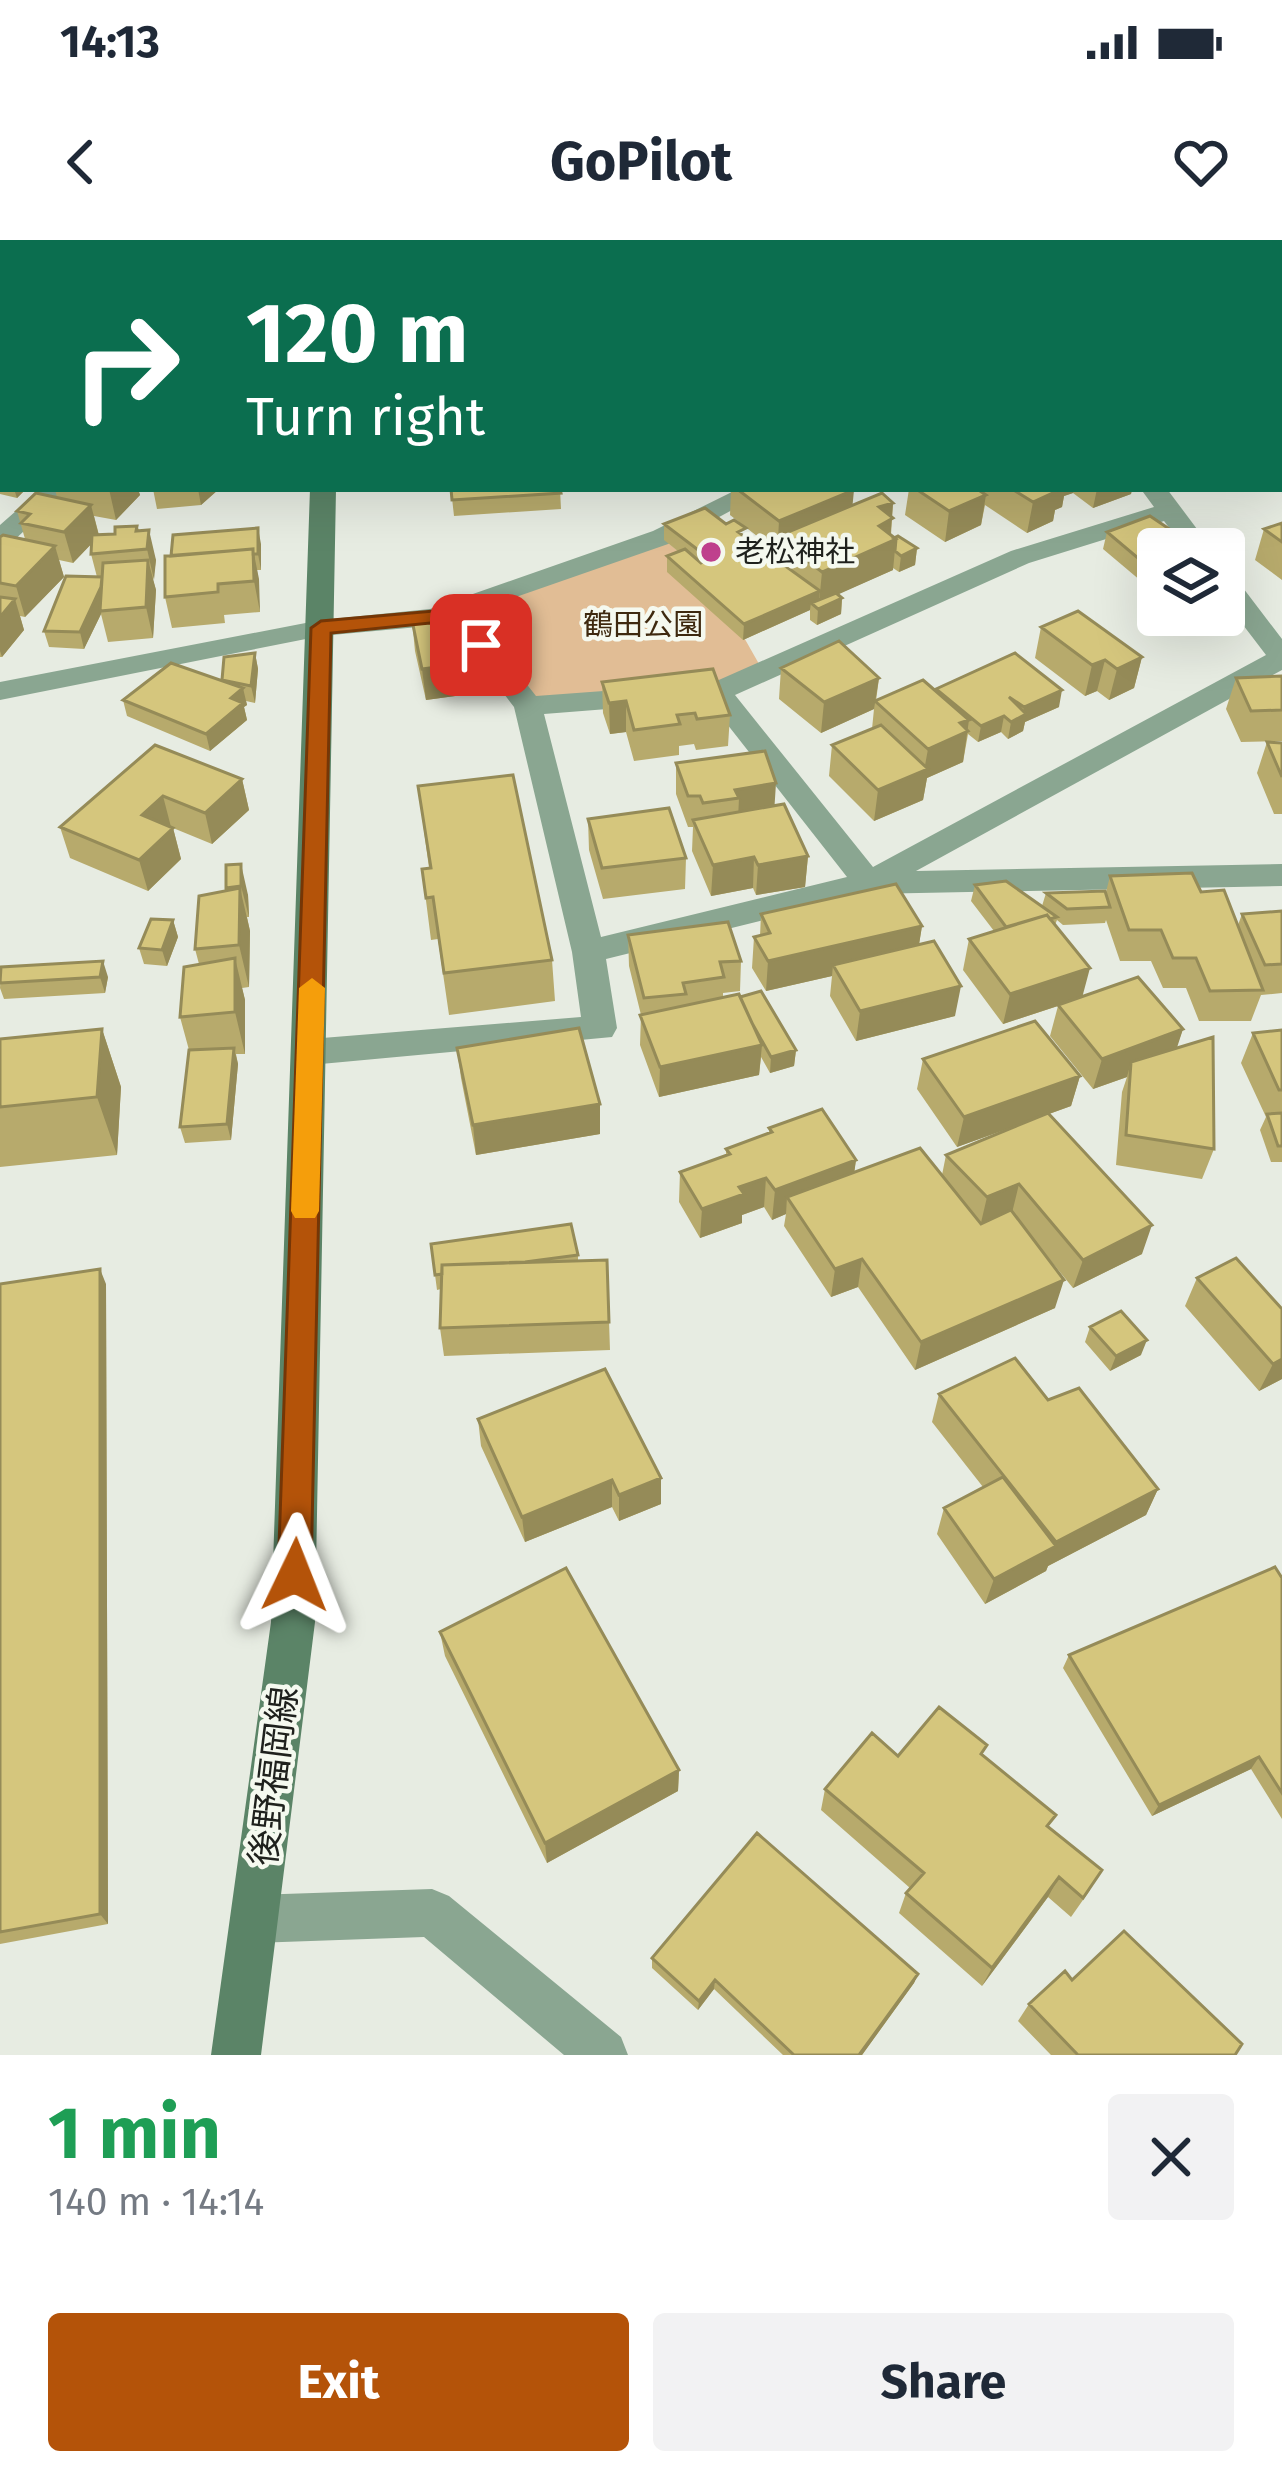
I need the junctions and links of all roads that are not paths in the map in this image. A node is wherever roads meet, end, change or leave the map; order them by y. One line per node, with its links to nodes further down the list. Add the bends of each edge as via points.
1 (53, 492): 6 (street)
2 (323, 492): 9 (main road, 後野福岡線)
3 (752, 492): 8 (street, via 662,537)
4 (1162, 500): 5 (street); 12 (street)
5 (1183, 528)
6 (0, 539)
7 (1245, 603): 10 (street)
8 (434, 617): 9 (street); 13 (street, via 481,645)
9 (321, 628): 11 (street); 17 (main road, 後野福岡線)
10 (1273, 632): 15 (street, via 1282,658)
11 (0, 691)
12 (717, 692): 13 (street); 15 (street)
13 (528, 706): 16 (street)
14 (1282, 874): 15 (street)
15 (869, 884): 16 (street)
16 (587, 952): 17 (street, via 600,1028)
17 (310, 1052): 18 (main road, 後野福岡線, via 293,1622)
18 (254, 1919): 19 (main road, 後野福岡線); 20 (street, via 431,1913)
19 (236, 2055)
20 (603, 2055)

